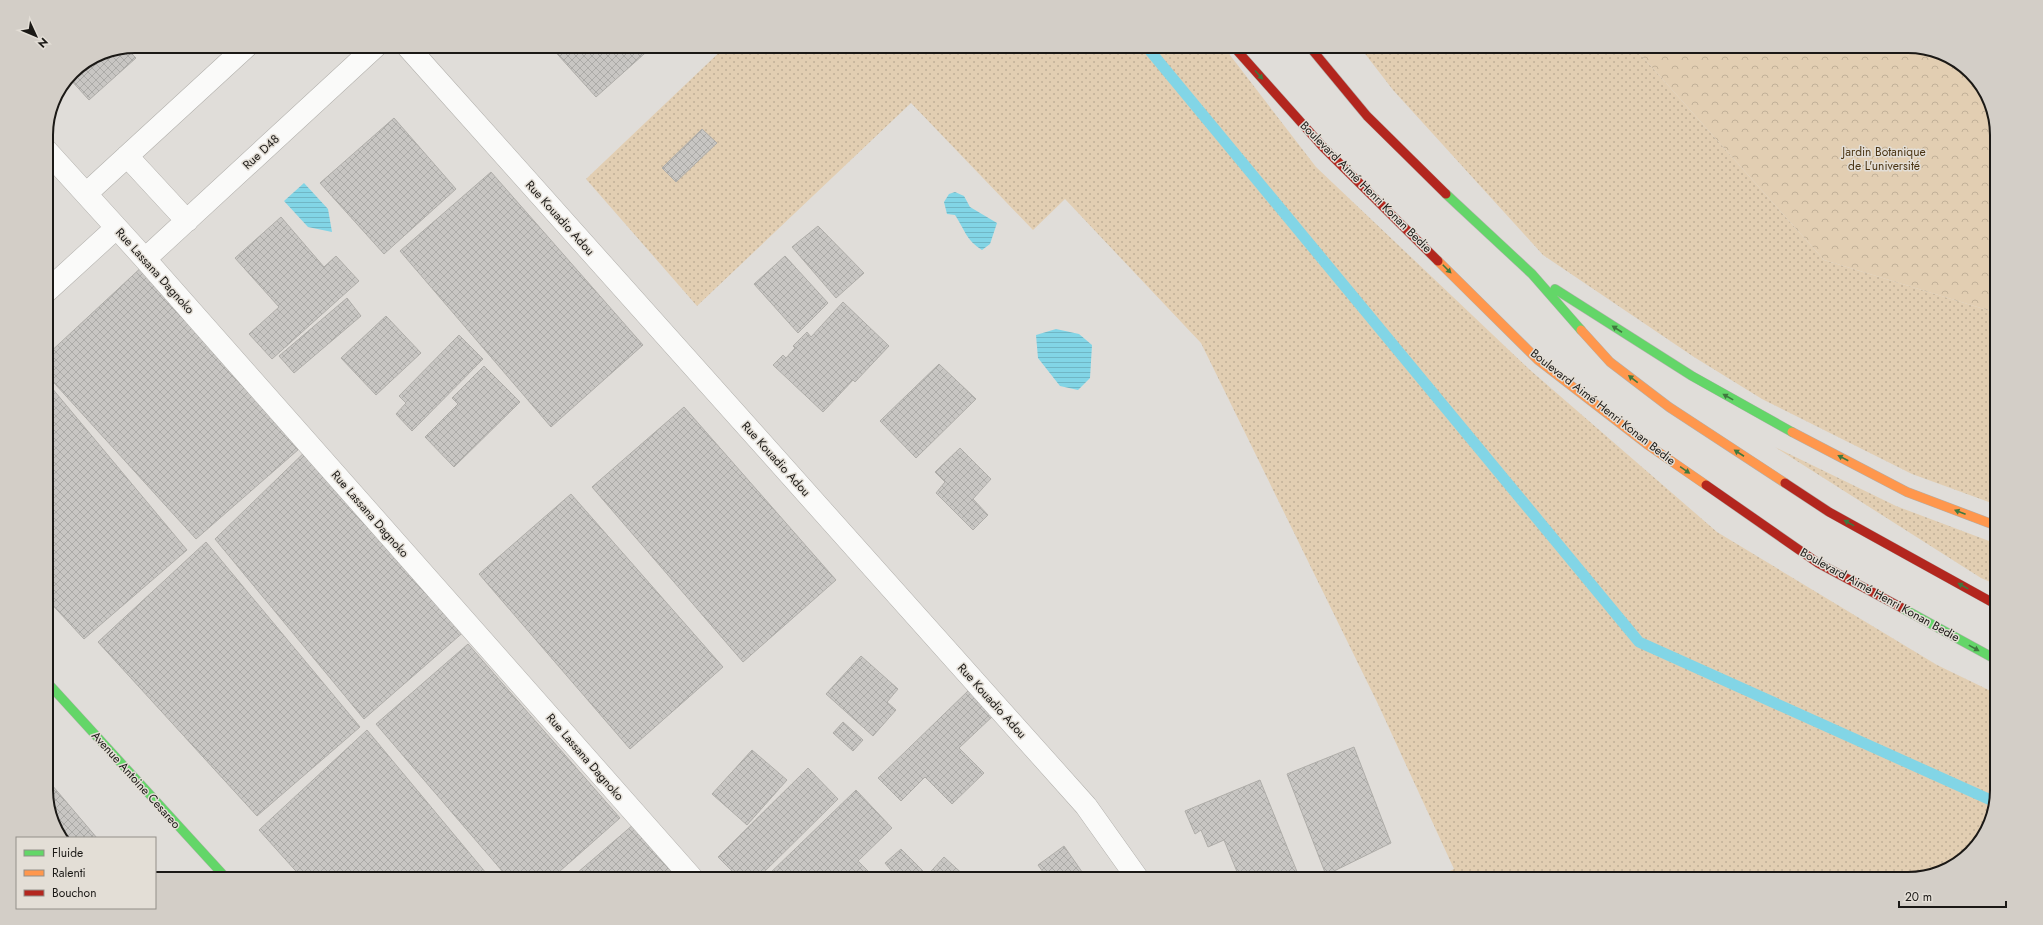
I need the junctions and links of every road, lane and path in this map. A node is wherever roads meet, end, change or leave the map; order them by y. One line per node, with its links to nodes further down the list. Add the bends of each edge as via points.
1 (239, 53): 6 (street)
2 (368, 53): 9 (street, Rue D48)
3 (413, 53): 20 (street, Rue Kouadio Adou, via 1086,806)
4 (1240, 53): 16 (main road, Boulevard Aimé Henri Konan Bedie, one-way to 16, via 1323,147 1538,360 1648,445 1818,563)
5 (1315, 53): 12 (main road, via 1366,116)
6 (127, 156): 8 (street); 9 (street)
7 (53, 157): 8 (street, Rue Lassana Dagnoko)
8 (87, 193): 10 (street, Rue Lassana Dagnoko)
9 (187, 220): 11 (street, Rue D48)
10 (116, 228): 11 (street, Rue Lassana Dagnoko); 13 (street)
11 (145, 259): 19 (street, Rue Lassana Dagnoko)
12 (1532, 274): 14 (main road, one-way to 12, via 1907,492 1756,413 1692,376); 15 (main road, one-way to 12, via 1829,512 1669,407 1610,362)
13 (53, 286)
14 (1990, 523)
15 (1990, 601)
16 (1990, 656)
17 (53, 689): 18 (main road, Avenue Antoine Cesareo)
18 (221, 872)
19 (687, 872)
20 (1133, 872)

